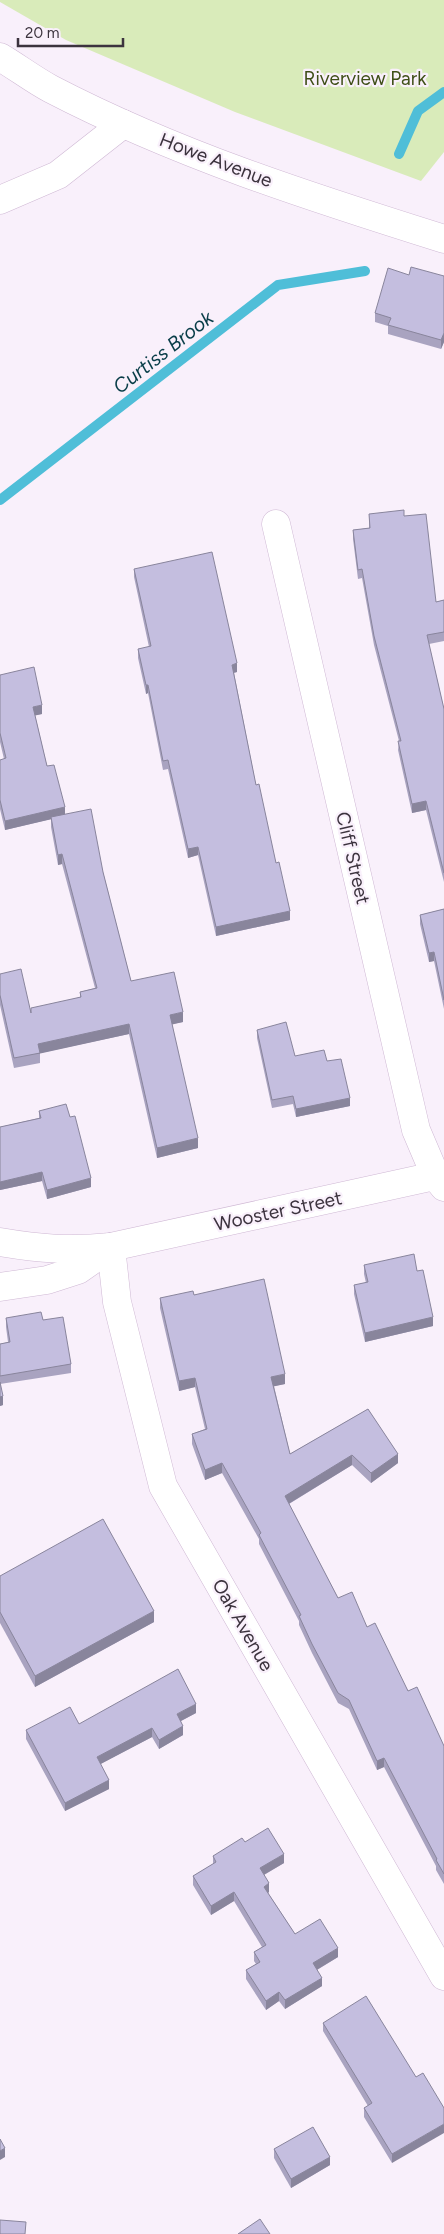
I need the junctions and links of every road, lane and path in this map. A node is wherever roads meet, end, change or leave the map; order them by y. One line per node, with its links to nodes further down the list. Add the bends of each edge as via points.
1 (0, 57): 2 (street, Howe Avenue, via 50,88)
2 (123, 124): 3 (street, via 58,175); 4 (street, Howe Avenue, via 217,164)
3 (0, 200)
4 (444, 239)
5 (276, 524): 6 (street, Cliff Street, via 416,1130)
6 (441, 1179): 8 (street, Wooster Street)
7 (0, 1242): 8 (street, Wooster Street, via 70,1251)
8 (111, 1247): 9 (street, Wooster Street, via 78,1270 47,1280); 10 (street, Oak Avenue, via 117,1302 164,1486)
9 (0, 1287)
10 (444, 1976)

